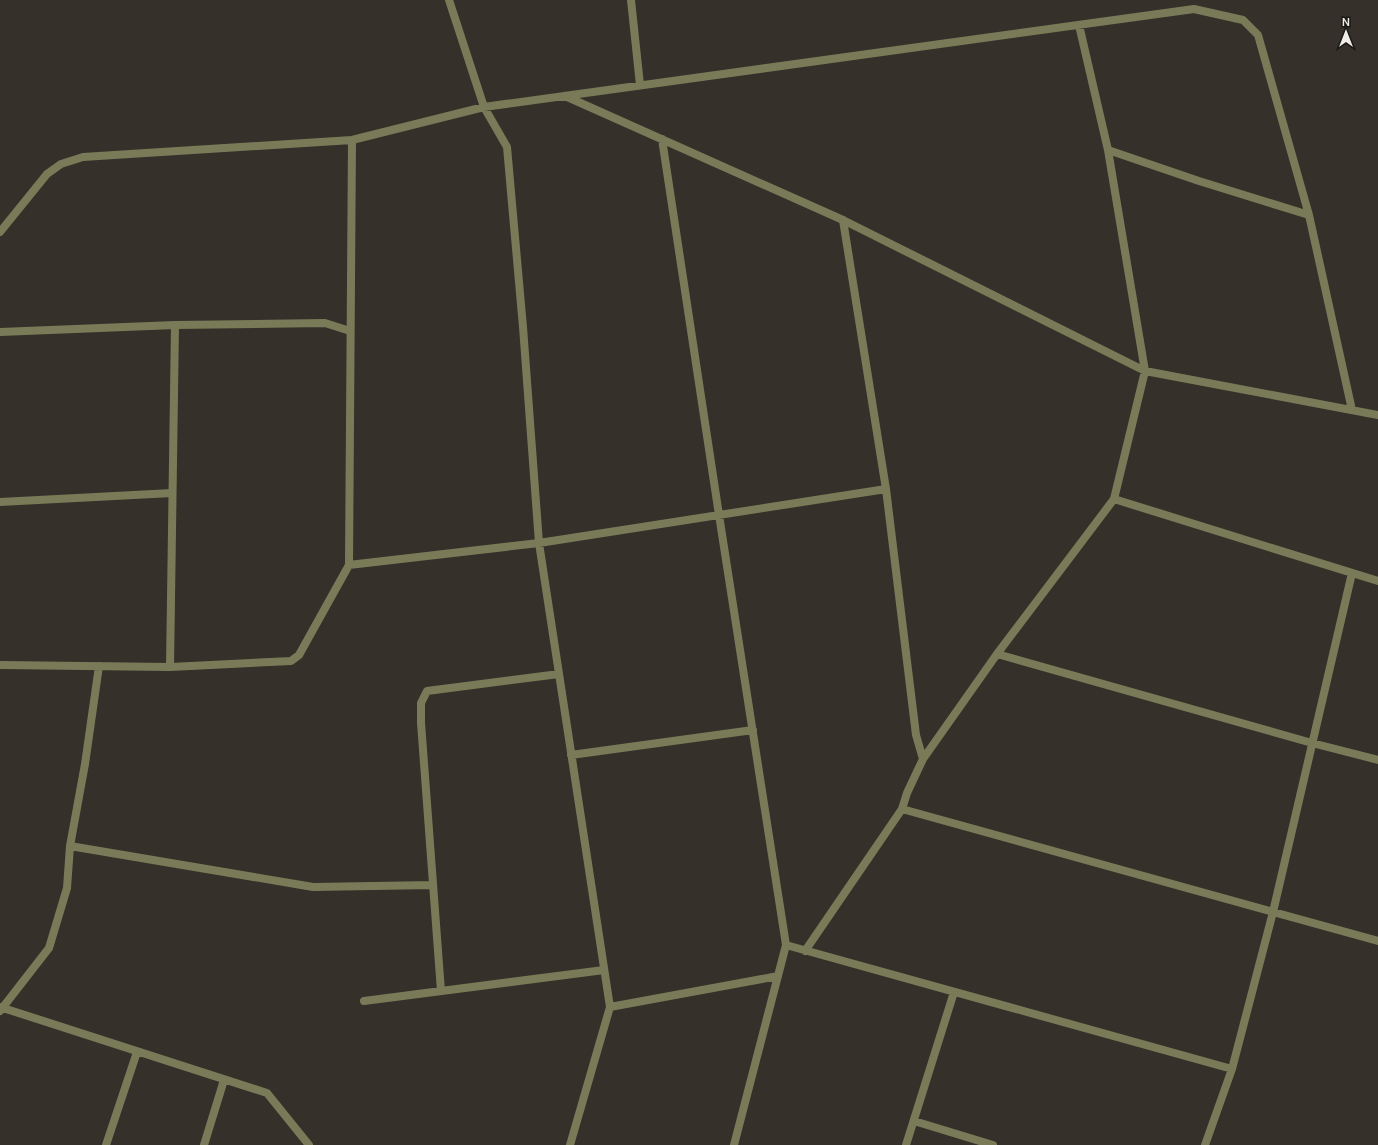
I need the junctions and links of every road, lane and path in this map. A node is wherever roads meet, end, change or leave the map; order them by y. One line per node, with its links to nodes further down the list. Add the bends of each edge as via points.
1 (449, 0): 6 (street)
2 (632, 0): 4 (street)
3 (1079, 25): 4 (street); 9 (street); 10 (street, via 1194,9 1243,20 1258,35)
4 (640, 85): 5 (street)
5 (564, 96): 6 (street); 7 (street)
6 (484, 107): 8 (street); 24 (street, via 507,147)
7 (662, 139): 11 (street); 23 (street)
8 (352, 140): 12 (street, via 83,157 61,164 47,174); 14 (street)
9 (1108, 150): 10 (street); 16 (street)
10 (1309, 215): 17 (street)
11 (843, 220): 16 (street); 19 (street)
12 (0, 232)
13 (175, 325): 14 (street, via 325,323); 15 (street); 20 (street)
14 (350, 331): 25 (street)
15 (0, 332)
16 (1145, 371): 17 (street); 21 (street)
17 (1352, 410): 18 (street)
18 (1378, 415)
19 (886, 490): 23 (street); 36 (street, via 916,735)
20 (172, 493): 22 (street); 31 (street)
21 (1114, 499): 26 (street); 28 (street)
22 (0, 502)
23 (718, 515): 24 (street); 33 (street)
24 (539, 543): 25 (street); 32 (street)
25 (349, 565): 31 (street, via 299,656 291,661)
26 (1352, 573): 27 (street); 34 (street)
27 (1378, 581)
28 (997, 654): 34 (street); 36 (street)
29 (0, 665): 30 (street)
30 (99, 666): 31 (street); 39 (street)
31 (170, 667)
32 (559, 674): 35 (street); 40 (street, via 427,690 421,703 421,723)
33 (753, 730): 35 (street); 43 (street)
34 (1312, 743): 37 (street); 41 (street)
35 (571, 755): 45 (street)
36 (923, 759): 38 (street)
37 (1378, 760)
38 (902, 809): 41 (street); 44 (street)
39 (70, 846): 40 (street, via 313,887); 51 (street, via 67,888 49,948)
40 (433, 885): 47 (street)
41 (1273, 912): 42 (street); 53 (street)
42 (1378, 941)
43 (786, 945): 44 (street); 46 (street)
44 (804, 950): 48 (street)
45 (604, 970): 47 (street); 50 (street)
46 (778, 976): 50 (street); 60 (street)
47 (441, 991): 49 (street)
48 (954, 992): 53 (street); 55 (street)
49 (364, 1001)
50 (610, 1007): 59 (street)
51 (1, 1009): 52 (street)
52 (137, 1052): 54 (street); 56 (street)
53 (1232, 1069): 63 (street)
54 (224, 1080): 57 (street); 58 (street, via 267,1093)
55 (914, 1121): 61 (street); 62 (street)
56 (106, 1145)
57 (204, 1145)
58 (309, 1145)
59 (570, 1145)
60 (734, 1145)
61 (906, 1145)
62 (993, 1145)
63 (1205, 1145)

